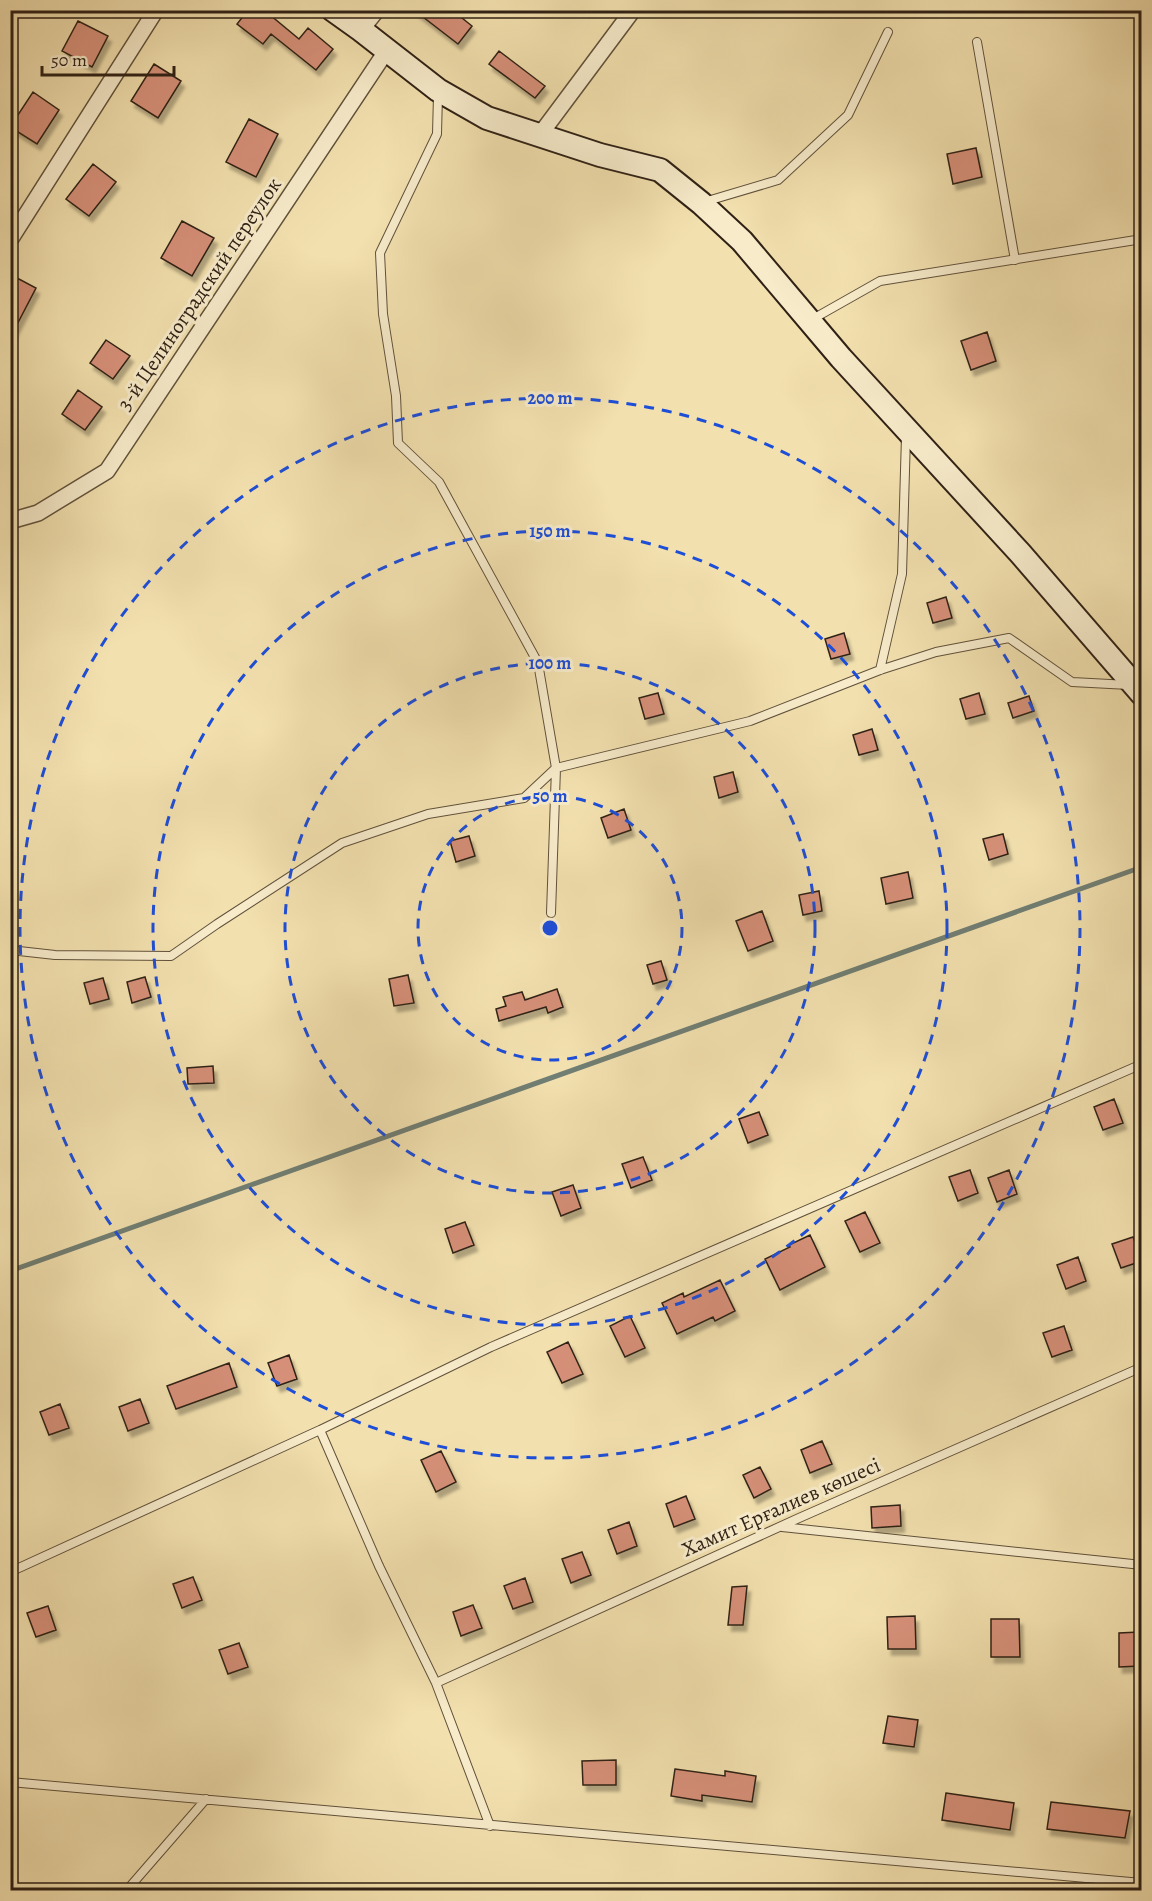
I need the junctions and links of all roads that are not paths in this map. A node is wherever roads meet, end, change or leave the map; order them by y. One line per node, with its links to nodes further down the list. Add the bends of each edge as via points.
1 (156, 10): 13 (street)
2 (333, 10): 5 (street)
3 (377, 10): 5 (street)
4 (633, 10): 10 (street)
5 (361, 30): 8 (street)
6 (888, 32): 11 (lane, via 848,115 778,180)
7 (977, 42): 14 (lane)
8 (387, 50): 9 (street); 17 (street, 3-й Целиноградский переулок, via 107,471 38,513)
9 (438, 90): 10 (street, via 487,118); 20 (lane, via 437,134 380,253 398,443 439,482 538,663)
10 (539, 136): 11 (street, via 660,170)
11 (701, 203): 15 (street, via 742,241)
12 (1142, 239): 14 (lane)
13 (10, 240)
14 (1015, 260): 15 (lane, via 880,281)
15 (809, 321): 16 (street)
16 (906, 429): 18 (lane, via 902,574); 19 (street, via 1020,553)
17 (10, 521)
18 (880, 670): 19 (lane, via 936,652 1009,638 1072,682); 20 (lane, via 750,721)
19 (1137, 690)
20 (556, 768): 21 (lane); 22 (lane, via 524,798 428,814 342,843 171,956 55,955)
21 (551, 913)
22 (10, 950)
23 (1142, 1064): 25 (lane, via 491,1347)
24 (1142, 1367): 26 (lane, Хамит Ерғалиев көшесі)
25 (320, 1430): 28 (lane); 29 (lane, via 379,1566)
26 (780, 1527): 27 (lane); 29 (lane, Хамит Ерғалиев көшесі)
27 (1142, 1565)
28 (10, 1572)
29 (436, 1683): 32 (lane)
30 (10, 1782): 31 (lane)
31 (206, 1799): 32 (lane); 34 (lane)
32 (490, 1826): 33 (lane)
33 (1142, 1883)
34 (127, 1890)

